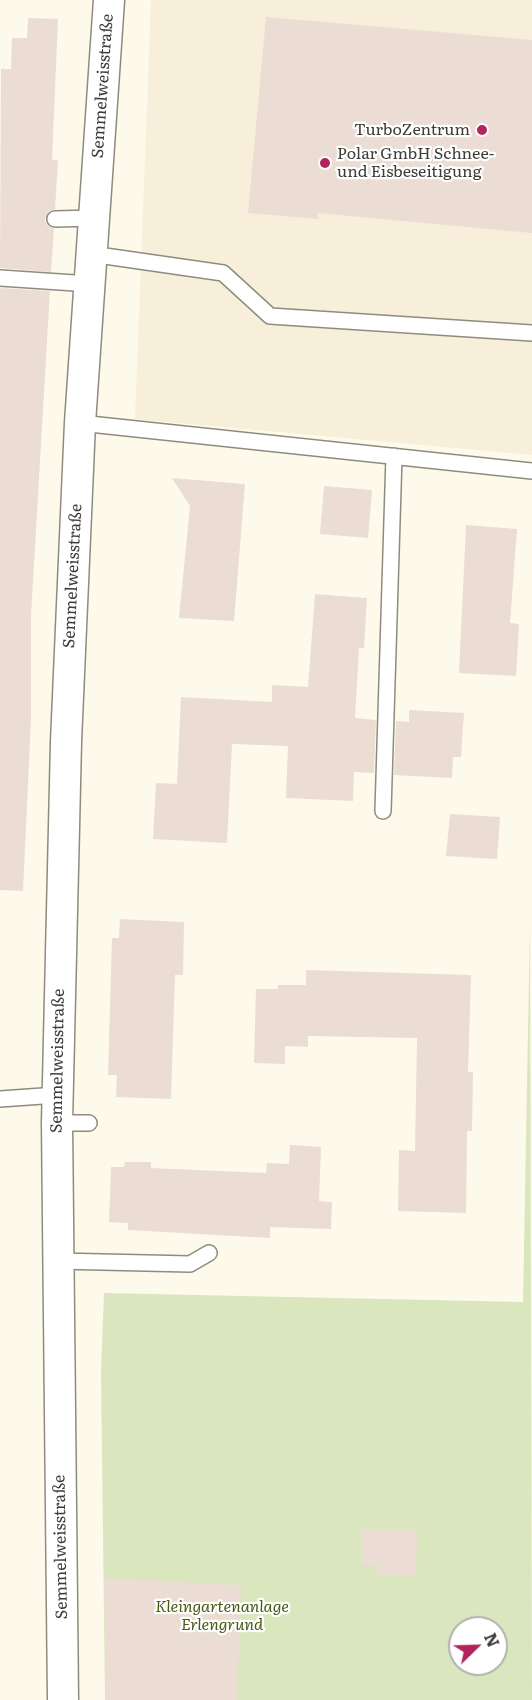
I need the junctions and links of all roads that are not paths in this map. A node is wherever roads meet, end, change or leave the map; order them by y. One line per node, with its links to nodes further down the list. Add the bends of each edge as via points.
1 (109, 0): 2 (street, Semmelweisstraße)
2 (93, 218): 3 (lane); 4 (street, Semmelweisstraße)
3 (55, 219)
4 (91, 254): 6 (street, Semmelweisstraße); 7 (lane, via 223,273 270,316)
5 (0, 278): 6 (lane)
6 (90, 284): 8 (street, Semmelweisstraße)
7 (532, 333)
8 (80, 423): 9 (lane); 13 (street, Semmelweisstraße, via 66,742)
9 (394, 456): 10 (lane); 11 (lane)
10 (532, 471)
11 (383, 811)
12 (0, 1099): 13 (lane)
13 (57, 1109): 14 (lane); 16 (street, Semmelweisstraße)
14 (89, 1123)
15 (209, 1253): 16 (lane, via 190,1264)
16 (58, 1261): 17 (street, Semmelweisstraße)
17 (63, 1700)

